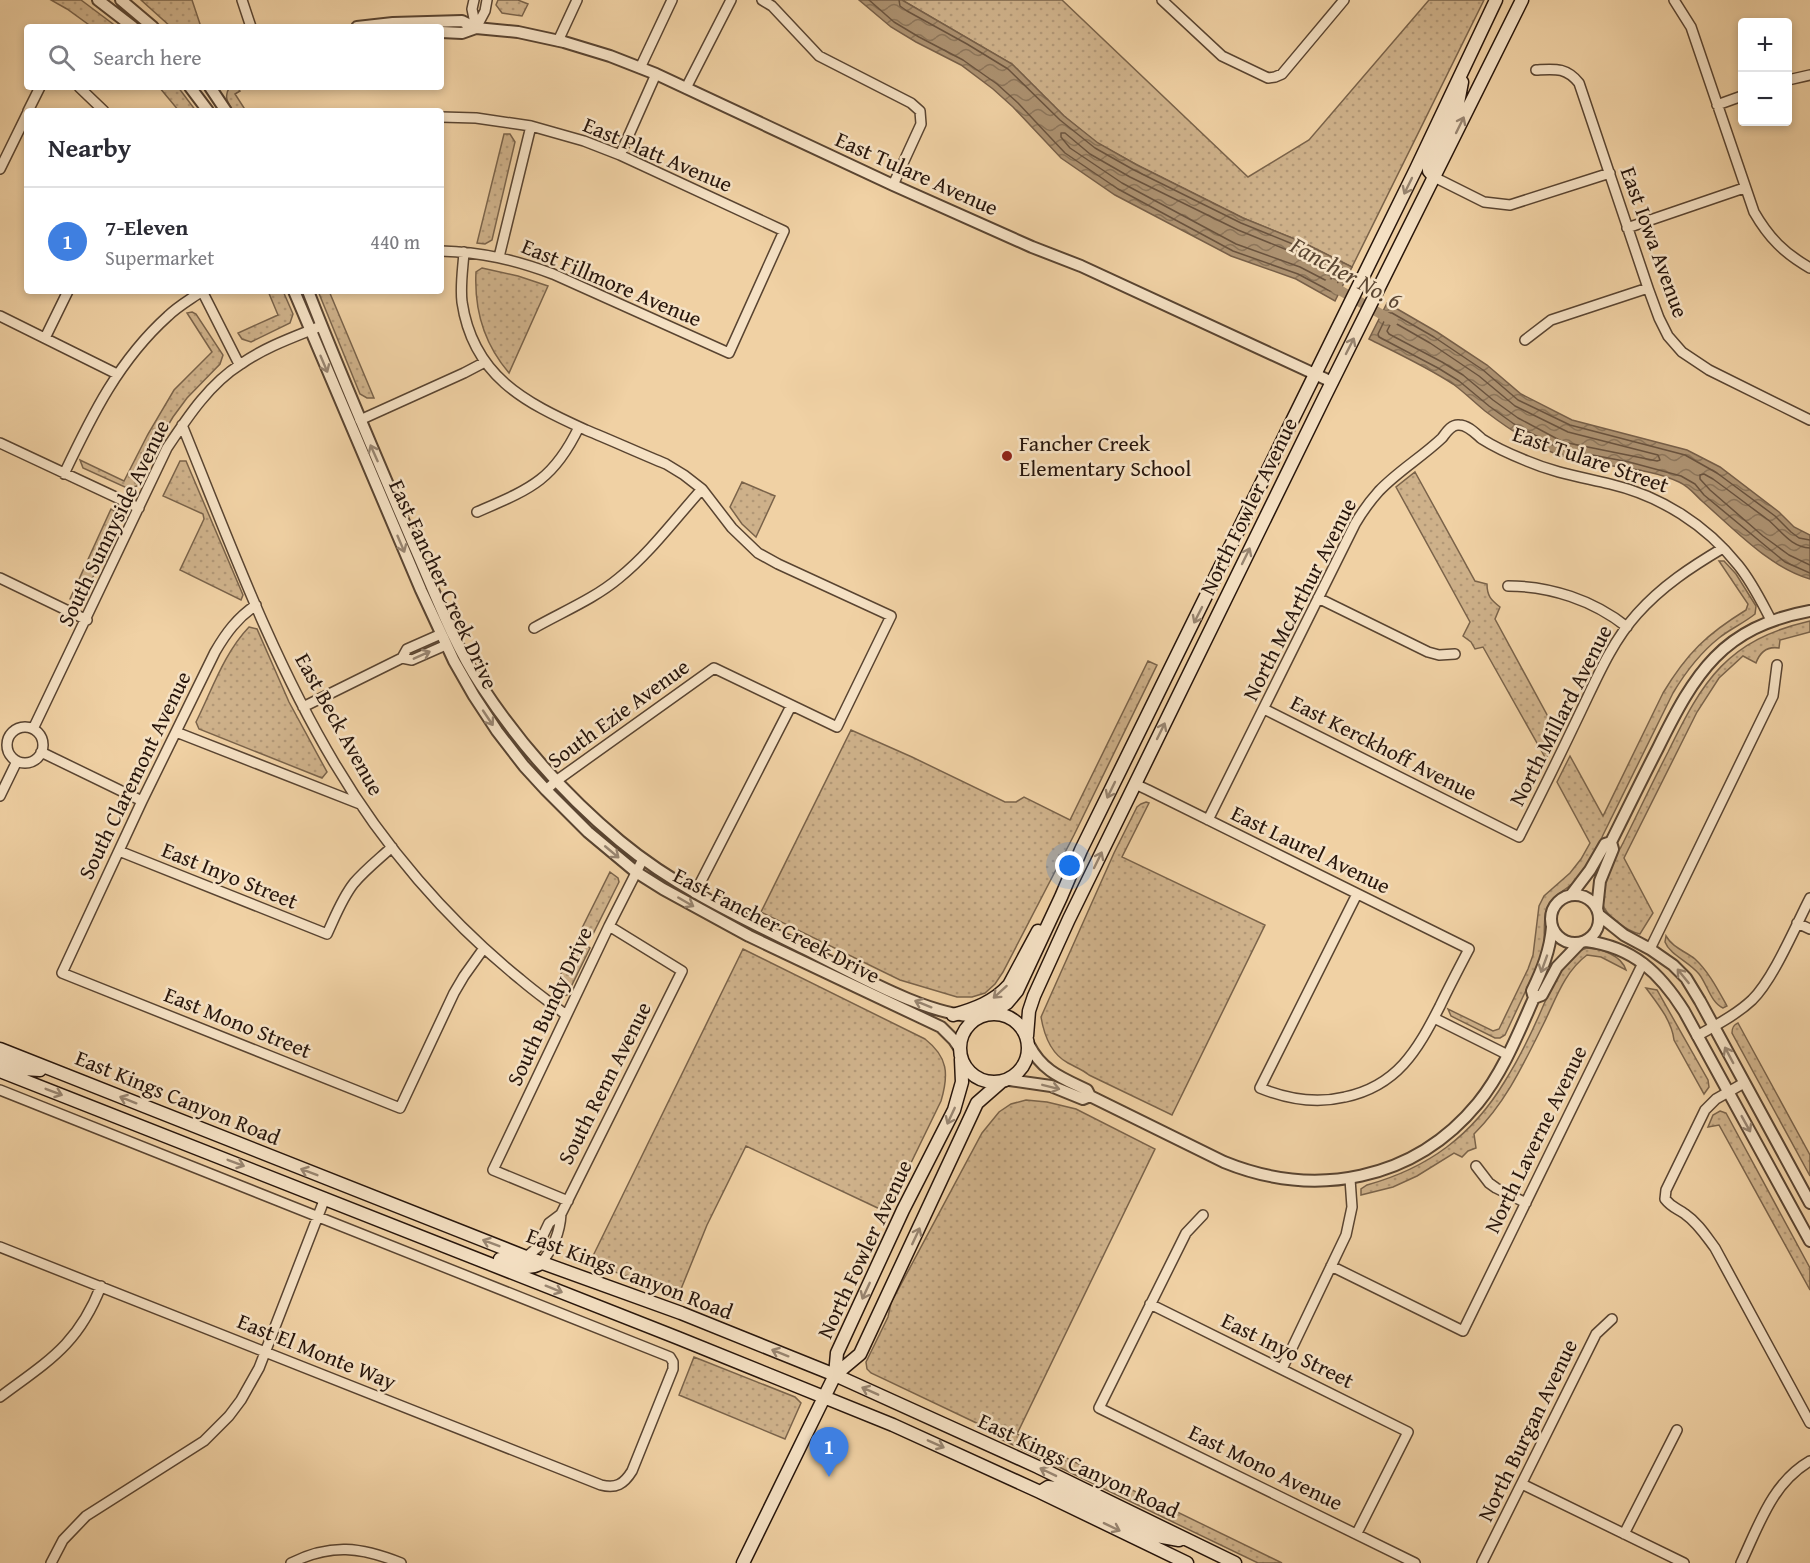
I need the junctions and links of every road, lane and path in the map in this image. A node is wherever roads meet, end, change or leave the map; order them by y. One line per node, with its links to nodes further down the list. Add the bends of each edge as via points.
1 (98, 0): 15 (street)
2 (121, 0): 16 (street)
3 (242, 0): 17 (street)
4 (474, 0): 19 (street)
5 (487, 0): 19 (street)
6 (577, 0): 21 (street)
7 (672, 0): 23 (street)
8 (731, 0): 28 (street)
9 (762, 0): 46 (street, via 819,56 911,102 920,111 921,124)
10 (1162, 0): 11 (street, via 1222,56 1268,78 1282,74)
11 (1344, 0)
12 (1496, 0): 22 (main road, North Fowler Avenue)
13 (1522, 0): 45 (main road, North Fowler Avenue, one-way to 13)
14 (1674, 0): 34 (street, via 1691,27)
15 (129, 24)
16 (149, 24)
17 (250, 24)
18 (392, 24): 19 (street, East Tulare Avenue, via 462,21)
19 (477, 28): 20 (street, East Tulare Avenue, via 462,33); 21 (street, East Tulare Avenue)
20 (444, 32)
21 (558, 41): 23 (street, East Tulare Avenue)
22 (1464, 66): 45 (main road, via 1458,103 1428,162); 68 (main road, North Fowler Avenue, one-way to 68)
23 (640, 68): 25 (street, East Tulare Avenue)
24 (1536, 70): 44 (street, East Iowa Avenue, via 1563,70 1579,83)
25 (656, 74): 28 (street, East Tulare Avenue); 42 (street)
26 (1810, 75): 27 (street)
27 (1792, 79)
28 (686, 88): 46 (street, East Tulare Avenue)
29 (39, 90): 35 (street)
30 (82, 90): 36 (street)
31 (193, 90): 37 (street)
32 (212, 90): 38 (street)
33 (1738, 98): 34 (street)
34 (1717, 105): 47 (street)
35 (30, 108)
36 (101, 108)
37 (206, 108)
38 (224, 108)
39 (444, 117): 41 (street, East Platt Avenue)
40 (24, 120): 43 (street)
41 (531, 126): 42 (street, East Platt Avenue); 51 (street)
42 (620, 154): 64 (street, East Platt Avenue, via 784,231)
43 (0, 169)
44 (1610, 173): 45 (street, via 1510,206 1484,202); 48 (street, East Iowa Avenue)
45 (1434, 177): 69 (main road, North Fowler Avenue, one-way to 45)
46 (893, 185): 68 (street, East Tulare Avenue)
47 (1744, 188): 48 (street); 52 (street, via 1764,230 1793,258)
48 (1627, 228): 53 (street, East Iowa Avenue)
49 (444, 251): 50 (street, East Fillmore Avenue)
50 (464, 252): 51 (street, East Fillmore Avenue); 65 (street, via 463,304 473,339)
51 (499, 257): 64 (street, East Fillmore Avenue, via 553,274)
52 (1810, 268)
53 (1648, 288): 63 (street, via 1551,320); 71 (street, East Iowa Avenue, via 1668,336 1682,352 1709,370)
54 (67, 294): 62 (street)
55 (198, 294): 67 (street, via 153,330)
56 (204, 294): 66 (street)
57 (295, 294): 61 (street, East Fancher Creek Drive)
58 (309, 294): 60 (street, East Fancher Creek Drive)
59 (0, 316): 62 (street)
60 (321, 326): 61 (street, South Sunnyside Avenue); 70 (street, East Fancher Creek Drive)
61 (310, 330): 66 (street, South Sunnyside Avenue); 90 (street, East Fancher Creek Drive, one-way to 90)
62 (45, 338): 67 (street)
63 (1525, 340)
64 (729, 353)
65 (485, 362): 70 (street); 74 (street, via 524,399)
66 (239, 364): 73 (street, South Sunnyside Avenue, via 199,403)
67 (117, 374): 76 (street)
68 (1315, 374): 69 (street, East Tulare Avenue); 112 (main road, North Fowler Avenue, one-way to 112)
69 (1332, 382): 103 (main road, North Fowler Avenue, one-way to 69)
70 (360, 420): 102 (street, East Fancher Creek Drive, one-way to 70, via 479,683 453,633)
71 (1810, 420)
72 (1460, 425): 80 (street, East Tulare Street, via 1537,465 1658,501 1689,519); 83 (street, North McArthur Avenue, via 1449,429 1366,506)
73 (182, 426): 78 (street, South Sunnyside Avenue, via 167,448); 84 (street, East Beck Avenue)
74 (579, 427): 77 (street, via 666,464); 79 (street, via 560,462 548,474 516,495)
75 (0, 443): 76 (street)
76 (64, 474): 78 (street)
77 (702, 489): 89 (street, via 617,580); 95 (street, via 732,528 758,553 891,616 837,727)
78 (139, 508): 86 (street, South Sunnyside Avenue)
79 (477, 512)
80 (1723, 548): 87 (street, East Tulare Street, via 1749,581); 88 (street, North Millard Avenue, via 1667,585)
81 (0, 578): 86 (street)
82 (1508, 586): 88 (street, via 1539,587 1571,597 1598,608)
83 (1318, 598): 92 (street, via 1428,652); 97 (street, North McArthur Avenue)
84 (256, 604): 96 (street, East Beck Avenue); 99 (street, South Claremont Avenue, via 226,633)
85 (1810, 610): 87 (street)
86 (87, 620): 98 (street, South Sunnyside Avenue)
87 (1771, 620): 110 (street, via 1741,634 1698,676)
88 (1627, 627): 109 (street, North Millard Avenue, via 1603,666)
89 (534, 628)
90 (441, 634): 91 (street, East Fancher Creek Drive); 93 (street, via 407,649)
91 (446, 645): 93 (street, one-way to 91, via 412,660); 104 (street, East Fancher Creek Drive, one-way to 104, via 497,731)
92 (1455, 654)
93 (402, 658): 96 (street)
94 (1777, 665): 127 (street, via 1773,696)
95 (791, 706): 102 (street, South Ezie Avenue, via 714,668); 116 (street)
96 (303, 707): 107 (street, East Beck Avenue)
97 (1264, 709): 108 (street, North McArthur Avenue); 109 (street, East Kerckhoff Avenue)
98 (33, 729): 100 (street, via 41,736); 101 (street, via 21,727 11,733 8,751)
99 (176, 732): 106 (street, South Claremont Avenue); 107 (street)
100 (41, 752): 101 (street, via 35,760); 106 (street)
101 (17, 761): 105 (street)
102 (556, 781): 104 (street, South Ezie Avenue); 114 (street, East Fancher Creek Drive)
103 (1135, 784): 108 (street, East Laurel Avenue); 137 (main road, North Fowler Avenue, one-way to 103, via 1034,996)
104 (546, 790): 115 (street, East Fancher Creek Drive, one-way to 115)
105 (0, 796)
106 (142, 801): 113 (street, South Claremont Avenue)
107 (360, 804): 111 (street, East Beck Avenue)
108 (1208, 820): 117 (street, East Laurel Avenue)
109 (1519, 837)
110 (1611, 842): 118 (street, via 1605,844); 120 (street, via 1613,849 1600,881)
111 (392, 847): 113 (street, East Inyo Street, via 353,884 327,934); 126 (street, East Beck Avenue)
112 (1081, 850): 132 (main road, one-way to 132, via 1009,984 983,1005); 133 (main road, North Fowler Avenue, via 1022,982 1013,997)
113 (119, 851): 129 (street, South Claremont Avenue)
114 (643, 859): 115 (street, South Bundy Drive); 116 (street, East Fancher Creek Drive)
115 (636, 872): 122 (street, South Bundy Drive); 139 (street, East Fancher Creek Drive, one-way to 139, via 711,917 941,1028)
116 (695, 893): 132 (street, East Fancher Creek Drive, one-way to 116, via 886,989)
117 (1357, 894): 134 (street, East Laurel Avenue, via 1469,949); 134 (street, via 1260,1088 1318,1101 1365,1092 1403,1066)
118 (1571, 895): 120 (street, via 1586,897); 123 (street, via 1555,904 1550,915)
119 (1810, 898): 121 (street)
120 (1598, 912): 125 (street, via 1595,932); 127 (street, via 1624,935)
121 (1797, 923): 124 (street); 135 (street, via 1774,969 1753,999)
122 (609, 926): 131 (street, South Bundy Drive); 152 (street, South Renn Avenue, via 682,971)
123 (1552, 927): 125 (street, via 1560,939); 130 (street, one-way to 130, via 1546,963 1532,991)
124 (1810, 929)
125 (1583, 942): 128 (street, via 1617,949); 130 (street, via 1557,967 1542,995)
126 (484, 948): 129 (street, East Mono Street, via 454,993 400,1108); 131 (street, East Beck Avenue)
127 (1650, 949): 135 (street, one-way to 127, via 1686,978)
128 (1643, 963): 136 (street, via 1669,988); 153 (street, North Laverne Avenue)
129 (62, 973)
130 (1534, 998): 140 (street)
131 (566, 1015): 152 (street, South Bundy Drive, via 493,1170)
132 (953, 1015): 133 (street, East Fancher Creek Drive)
133 (985, 1016): 137 (main road, via 1008,1017); 139 (main road, via 965,1030)
134 (1434, 1018): 140 (street)
135 (1714, 1026): 136 (street); 145 (street, one-way to 135)
136 (1697, 1036): 147 (street)
137 (1028, 1040): 144 (main road, via 1025,1064); 148 (street, via 1043,1066 1088,1090)
138 (0, 1049): 143 (main road, East Kings Canyon Road)
139 (961, 1054): 144 (main road, via 966,1068 981,1080); 171 (main road, North Fowler Avenue, one-way to 171, via 962,1082 954,1110 837,1353)
140 (1508, 1054): 150 (street, via 1479,1102 1441,1139 1403,1162)
141 (0, 1059): 143 (main road, via 24,1068)
142 (0, 1071): 151 (main road, East Kings Canyon Road, one-way to 151)
143 (53, 1071): 161 (main road, East Kings Canyon Road, one-way to 143)
144 (1005, 1081): 148 (street, one-way to 148, via 1051,1086 1083,1099); 171 (main road, North Fowler Avenue, one-way to 144, via 860,1354 977,1103)
145 (1744, 1083): 147 (street); 154 (street)
146 (0, 1090): 157 (street)
147 (1728, 1092): 159 (street, one-way to 159); 174 (street, via 1705,1110 1665,1199 1701,1229 1715,1248)
148 (1090, 1096): 150 (street, via 1244,1170 1296,1181)
149 (1476, 1166): 153 (street, via 1489,1183)
150 (1350, 1179): 163 (street, via 1350,1222)
151 (325, 1198): 157 (street); 158 (main road, East Kings Canyon Road)
152 (568, 1201): 155 (street, South Renn Avenue)
153 (1526, 1203): 163 (street, North Laverne Avenue, via 1463,1332)
154 (1810, 1203)
155 (561, 1214): 161 (street, South Renn Avenue, via 549,1223 537,1248); 162 (street, South Renn Avenue, via 560,1228)
156 (1203, 1215): 165 (street, via 1186,1233)
157 (318, 1216): 168 (street); 169 (street)
158 (421, 1237): 162 (main road, via 449,1239 517,1265 531,1268); 167 (main road, East Kings Canyon Road, one-way to 167)
159 (1810, 1241)
160 (0, 1247): 164 (street, East El Monte Way)
161 (526, 1257): 162 (main road, East Kings Canyon Road)
162 (542, 1263): 171 (main road, East Kings Canyon Road, one-way to 162, via 663,1306)
163 (1331, 1266): 170 (street)
164 (101, 1286): 168 (street, East El Monte Way); 172 (street, via 88,1315 68,1344)
165 (1150, 1304): 170 (street, East Inyo Street); 179 (street, East Mono Avenue, via 1099,1408)
166 (1612, 1319): 177 (street, North Burgan Avenue, via 1596,1334)
167 (678, 1338): 169 (street); 173 (main road, East Kings Canyon Road)
168 (265, 1352): 169 (street, East El Monte Way, via 611,1487 620,1485 632,1471 673,1369); 182 (street, via 253,1382 217,1429 191,1450 86,1516 63,1540)
169 (670, 1357)
170 (1282, 1369): 179 (street, East Inyo Street, via 1408,1432)
171 (835, 1375): 173 (main road); 181 (main road, East Kings Canyon Road, one-way to 171)
172 (0, 1397)
173 (824, 1397): 178 (main road, East Kings Canyon Road, one-way to 178); 185 (main road)
174 (1810, 1423)
175 (1677, 1430): 180 (street)
176 (1810, 1461): 191 (street, via 1775,1494)
177 (1522, 1484): 180 (street); 189 (street, North Burgan Avenue)
178 (1041, 1492): 181 (main road, via 1048,1487 1061,1489 1157,1536); 186 (main road, East Kings Canyon Road, one-way to 186)
179 (1357, 1533): 188 (street, East Mono Avenue)
180 (1624, 1534): 190 (street)
181 (1195, 1544): 187 (main road, East Kings Canyon Road)
182 (51, 1563)
183 (291, 1563): 184 (street, via 333,1549 360,1550)
184 (401, 1563)
185 (743, 1563)
186 (1187, 1563)
187 (1235, 1563)
188 (1415, 1563)
189 (1482, 1563)
190 (1684, 1563)
191 (1741, 1563)

